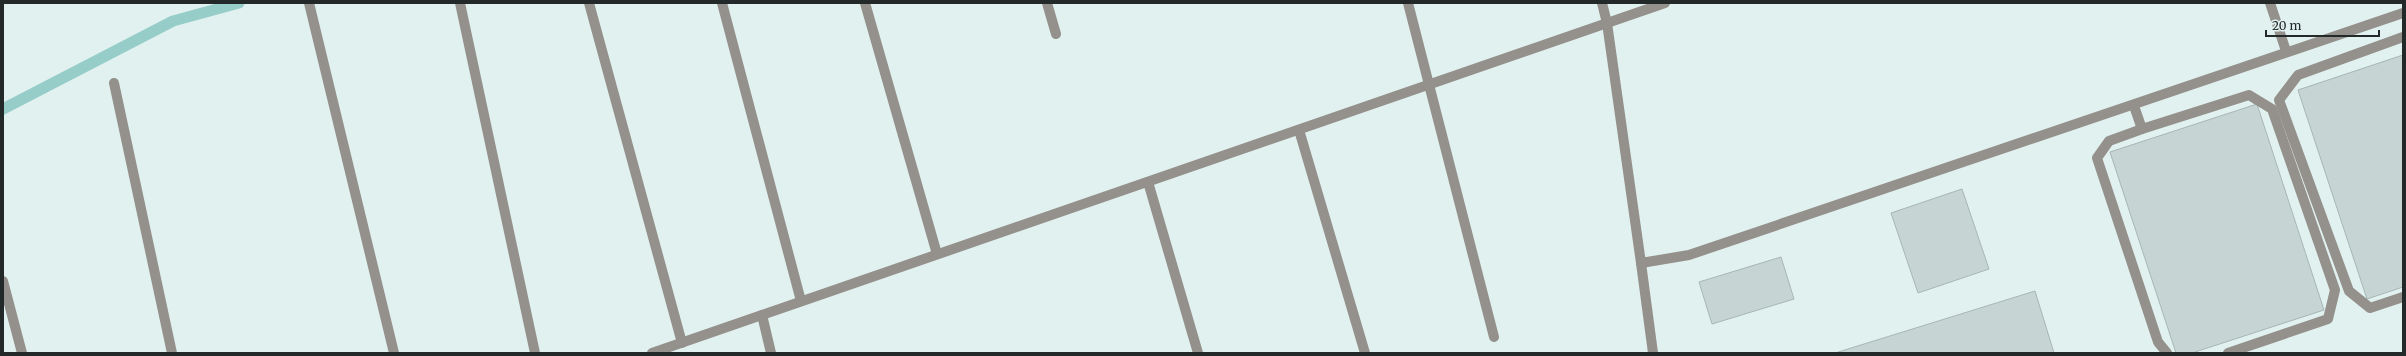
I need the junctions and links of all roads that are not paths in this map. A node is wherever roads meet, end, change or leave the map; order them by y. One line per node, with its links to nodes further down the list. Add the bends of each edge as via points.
1 (309, 3): 32 (street)
2 (460, 3): 33 (street)
3 (589, 3): 29 (street)
4 (722, 3): 26 (street)
5 (865, 3): 22 (street)
6 (1047, 3): 13 (street)
7 (1408, 3): 17 (street)
8 (1602, 3): 12 (street)
9 (1665, 3): 12 (street)
10 (2270, 3): 15 (street)
11 (2403, 13): 15 (street)
12 (1607, 23): 17 (street); 23 (street)
13 (1056, 34)
14 (2403, 37): 25 (street, via 2298,74 2279,100 2349,291 2370,308)
15 (2286, 51): 18 (street)
16 (114, 84): 31 (street)
17 (1428, 85): 20 (street); 28 (street)
18 (2134, 106): 19 (street); 23 (street, via 1688,256)
19 (2142, 129): 39 (street, via 2109,141 2097,158 2158,342); 40 (street, via 2249,95 2272,108 2335,290 2328,319)
20 (1299, 130): 21 (street); 37 (street)
21 (1148, 182): 22 (street); 36 (street)
22 (937, 254): 26 (street)
23 (1642, 263): 38 (street)
24 (3, 281): 30 (street)
25 (2403, 297)
26 (801, 301): 27 (street)
27 (762, 315): 29 (street); 35 (street)
28 (1494, 337)
29 (682, 343): 34 (street)
30 (22, 353)
31 (172, 353)
32 (394, 353)
33 (535, 353)
34 (652, 353)
35 (771, 353)
36 (1198, 353)
37 (1365, 353)
38 (1653, 353)
39 (2167, 353)
40 (2228, 353)

